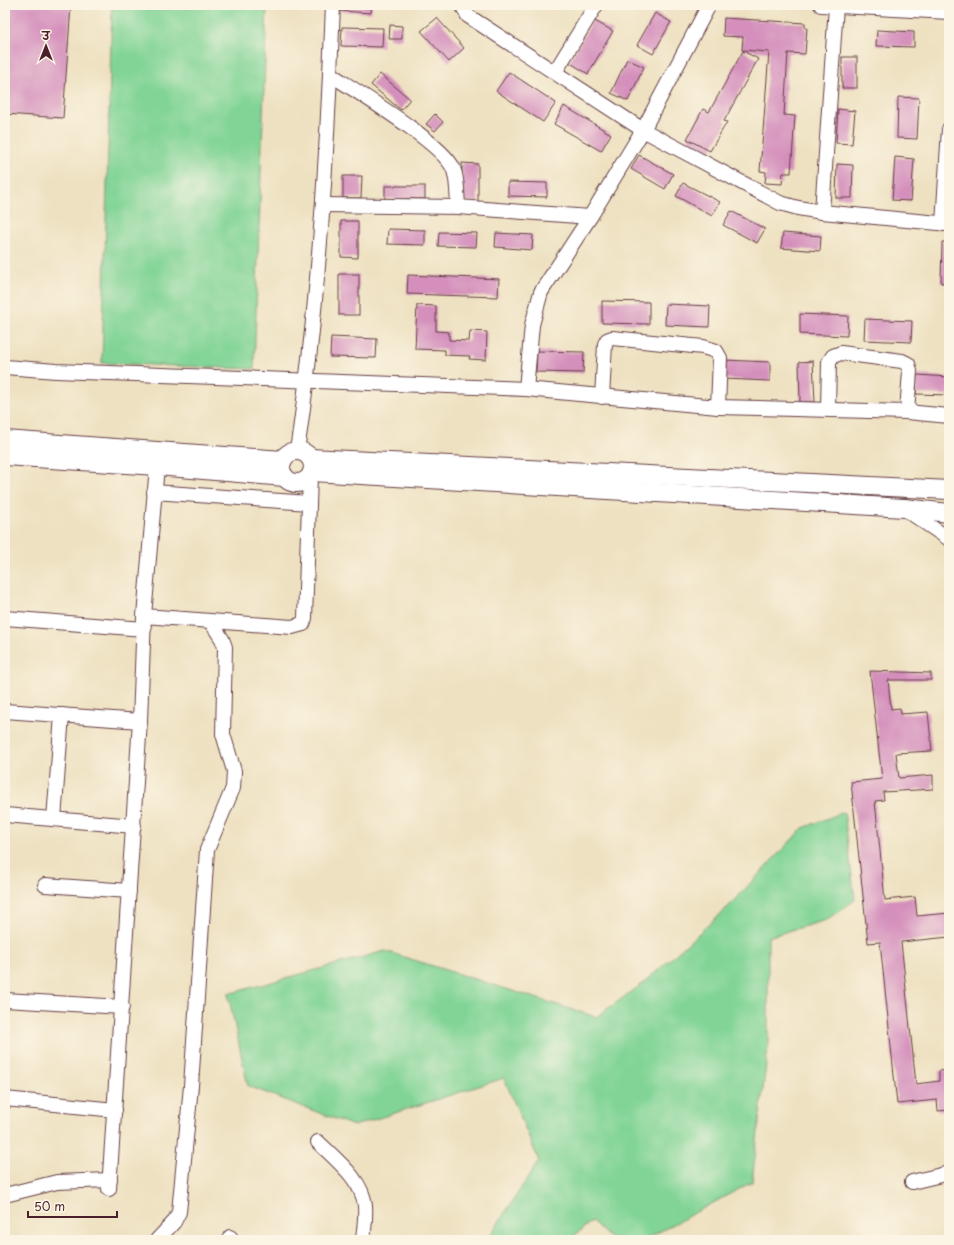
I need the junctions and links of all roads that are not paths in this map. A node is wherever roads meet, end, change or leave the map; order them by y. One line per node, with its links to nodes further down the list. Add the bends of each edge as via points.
1 (333, 5): 9 (street)
2 (462, 5): 8 (street, via 468,16)
3 (596, 5): 8 (street)
4 (709, 5): 11 (street)
5 (821, 5): 6 (street)
6 (836, 6): 7 (street); 14 (street)
7 (949, 12)
8 (554, 72): 11 (street)
9 (330, 74): 12 (street); 13 (street, via 423,137 446,156 454,169)
10 (949, 129): 16 (street)
11 (643, 130): 14 (street, via 780,203); 15 (street)
12 (323, 205): 13 (street); 18 (street)
13 (458, 207): 15 (street)
14 (822, 212): 16 (street)
15 (590, 217): 19 (street, via 537,302 532,325)
16 (946, 224)
17 (5, 367): 18 (street)
18 (307, 380): 19 (street); 28 (street)
19 (526, 389): 20 (street)
20 (602, 397): 21 (street); 21 (street, via 605,344 612,338 703,347 716,351 720,358)
21 (718, 407): 22 (street)
22 (828, 409): 23 (street); 23 (street, via 830,362 833,356 841,353 908,364 910,371)
23 (907, 412): 24 (street)
24 (949, 416)
25 (5, 440): 28 (main road)
26 (5, 456): 27 (main road)
27 (156, 466): 28 (main road); 30 (street)
28 (299, 466): 29 (main road); 31 (street); 32 (main road)
29 (949, 490)
30 (154, 492): 31 (street); 36 (street)
31 (309, 503): 37 (street, via 303,624 292,627)
32 (904, 508): 33 (main road); 34 (street)
33 (949, 513)
34 (949, 539)
35 (5, 618): 36 (street)
36 (144, 622): 37 (street); 40 (street)
37 (211, 622): 54 (street, via 224,647 223,728 234,772 233,788 207,850 191,1086 179,1212 174,1222)
38 (5, 711): 39 (street)
39 (62, 715): 40 (street); 42 (street)
40 (140, 721): 43 (street)
41 (5, 815): 42 (street)
42 (54, 819): 43 (street)
43 (134, 826): 45 (street)
44 (44, 885): 45 (street)
45 (129, 890): 47 (street)
46 (5, 1000): 47 (street)
47 (122, 1007): 49 (street)
48 (5, 1100): 49 (street)
49 (115, 1110): 53 (street, via 110,1185 57,1182)
50 (318, 1142): 55 (street, via 352,1177 360,1190 365,1205)
51 (949, 1173): 52 (street)
52 (912, 1182)
53 (5, 1195)
54 (157, 1240)
55 (363, 1240)

